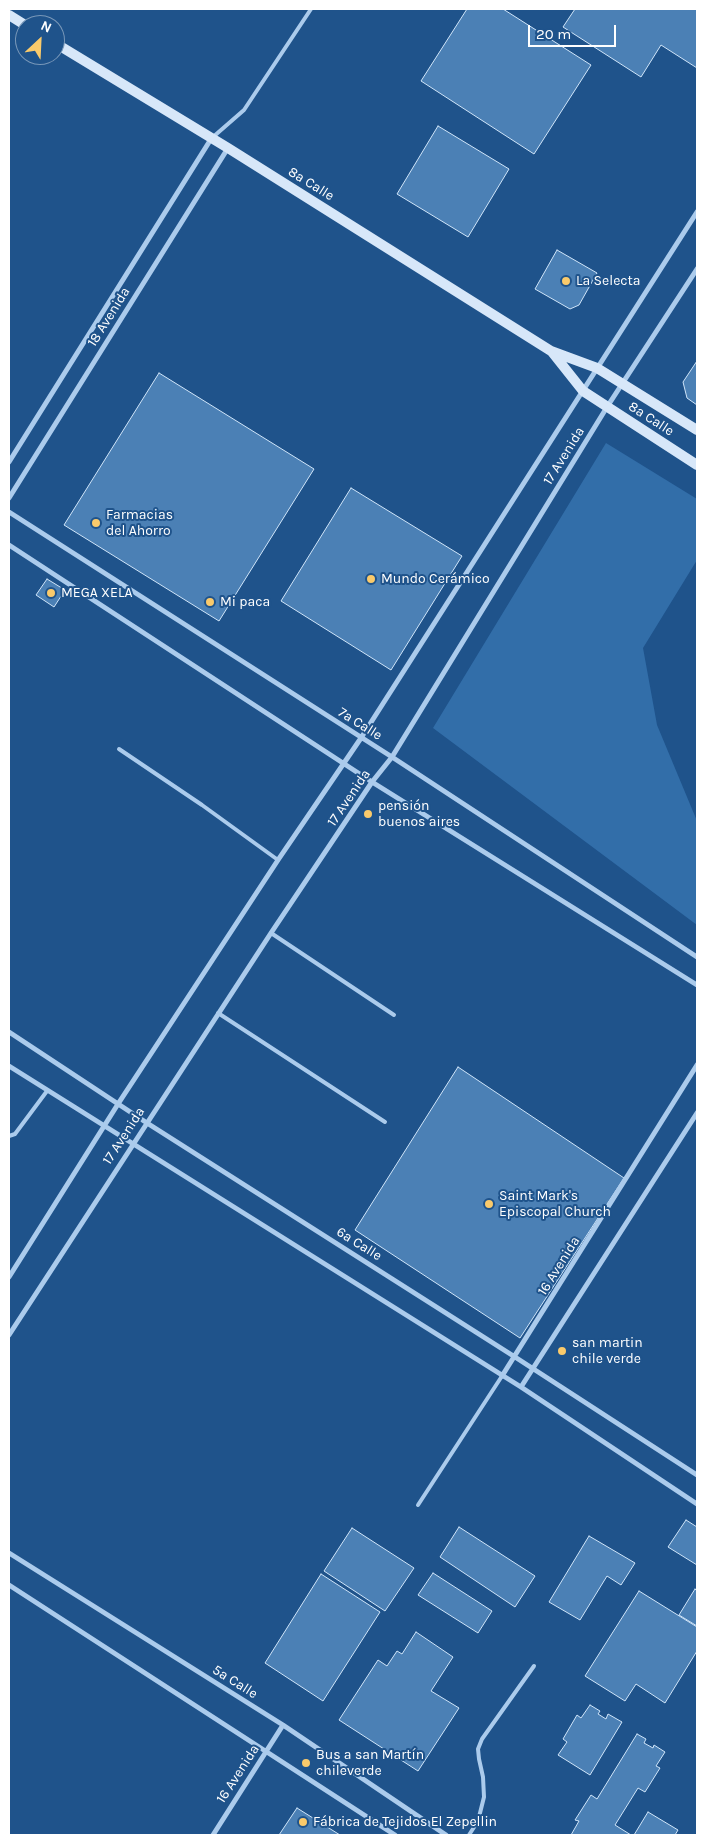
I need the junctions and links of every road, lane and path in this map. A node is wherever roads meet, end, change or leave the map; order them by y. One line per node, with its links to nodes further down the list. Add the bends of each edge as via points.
1 (311, 9): 3 (lane, via 244,110)
2 (65, 50): 3 (main road, 8a Calle)
3 (211, 139): 4 (main road, 8a Calle); 13 (street, 18 Avenida)
4 (228, 148): 7 (main road, 8a Calle); 15 (street, 18 Avenida)
5 (697, 212): 8 (street, 17 Avenida)
6 (697, 269): 9 (street, 17 Avenida)
7 (551, 351): 8 (main road, 8a Calle); 10 (main road, 8a Calle)
8 (597, 368): 9 (main road, 8a Calle); 10 (street, 17 Avenida)
9 (622, 383): 11 (street, 17 Avenida); 12 (main road, 8a Calle)
10 (583, 391): 11 (main road, 8a Calle); 18 (street, 17 Avenida)
11 (607, 407): 14 (main road, 8a Calle); 20 (street, 17 Avenida)
12 (697, 430)
13 (9, 462)
14 (697, 465)
15 (9, 498)
16 (9, 512): 18 (street, 7a Calle)
17 (9, 545): 21 (street)
18 (361, 738): 20 (street, 7a Calle); 21 (street, 17 Avenida)
19 (119, 749): 23 (lane)
20 (392, 757): 22 (street, 17 Avenida); 25 (street, 7a Calle)
21 (345, 763): 22 (street); 23 (street, 17 Avenida)
22 (372, 782): 24 (street, 17 Avenida); 26 (street)
23 (278, 860): 33 (street, 17 Avenida)
24 (271, 933): 27 (street, 17 Avenida); 28 (lane)
25 (697, 957)
26 (697, 985)
27 (218, 1013): 35 (lane); 36 (street, 17 Avenida)
28 (394, 1015)
29 (9, 1032): 33 (street, 6a Calle)
30 (697, 1064): 42 (street, 16 Avenida)
31 (9, 1066): 32 (street)
32 (47, 1091): 37 (street); 38 (lane, via 15,1134)
33 (118, 1104): 36 (street, 6a Calle); 37 (street, 17 Avenida)
34 (697, 1113): 43 (street)
35 (385, 1122)
36 (146, 1123): 39 (street, 17 Avenida); 42 (street, 6a Calle)
37 (104, 1127): 39 (street); 40 (street, 17 Avenida)
38 (9, 1136)
39 (132, 1144): 41 (street, 17 Avenida); 44 (street)
40 (9, 1277)
41 (9, 1334)
42 (515, 1357): 43 (street, 6a Calle); 44 (street, 16 Avenida)
43 (533, 1368): 45 (street); 46 (street, 6a Calle)
44 (502, 1376): 45 (street); 48 (lane)
45 (521, 1387): 47 (street)
46 (697, 1476)
47 (697, 1504)
48 (418, 1506)
49 (9, 1553): 52 (street, 5a Calle)
50 (9, 1585): 53 (street)
51 (534, 1666): 57 (lane, via 478,1749 484,1797 478,1821)
52 (283, 1725): 53 (street, 16 Avenida); 56 (street, 5a Calle)
53 (266, 1753): 54 (street, 16 Avenida); 55 (street)
54 (213, 1835)
55 (395, 1835)
56 (446, 1835)
57 (469, 1835)

